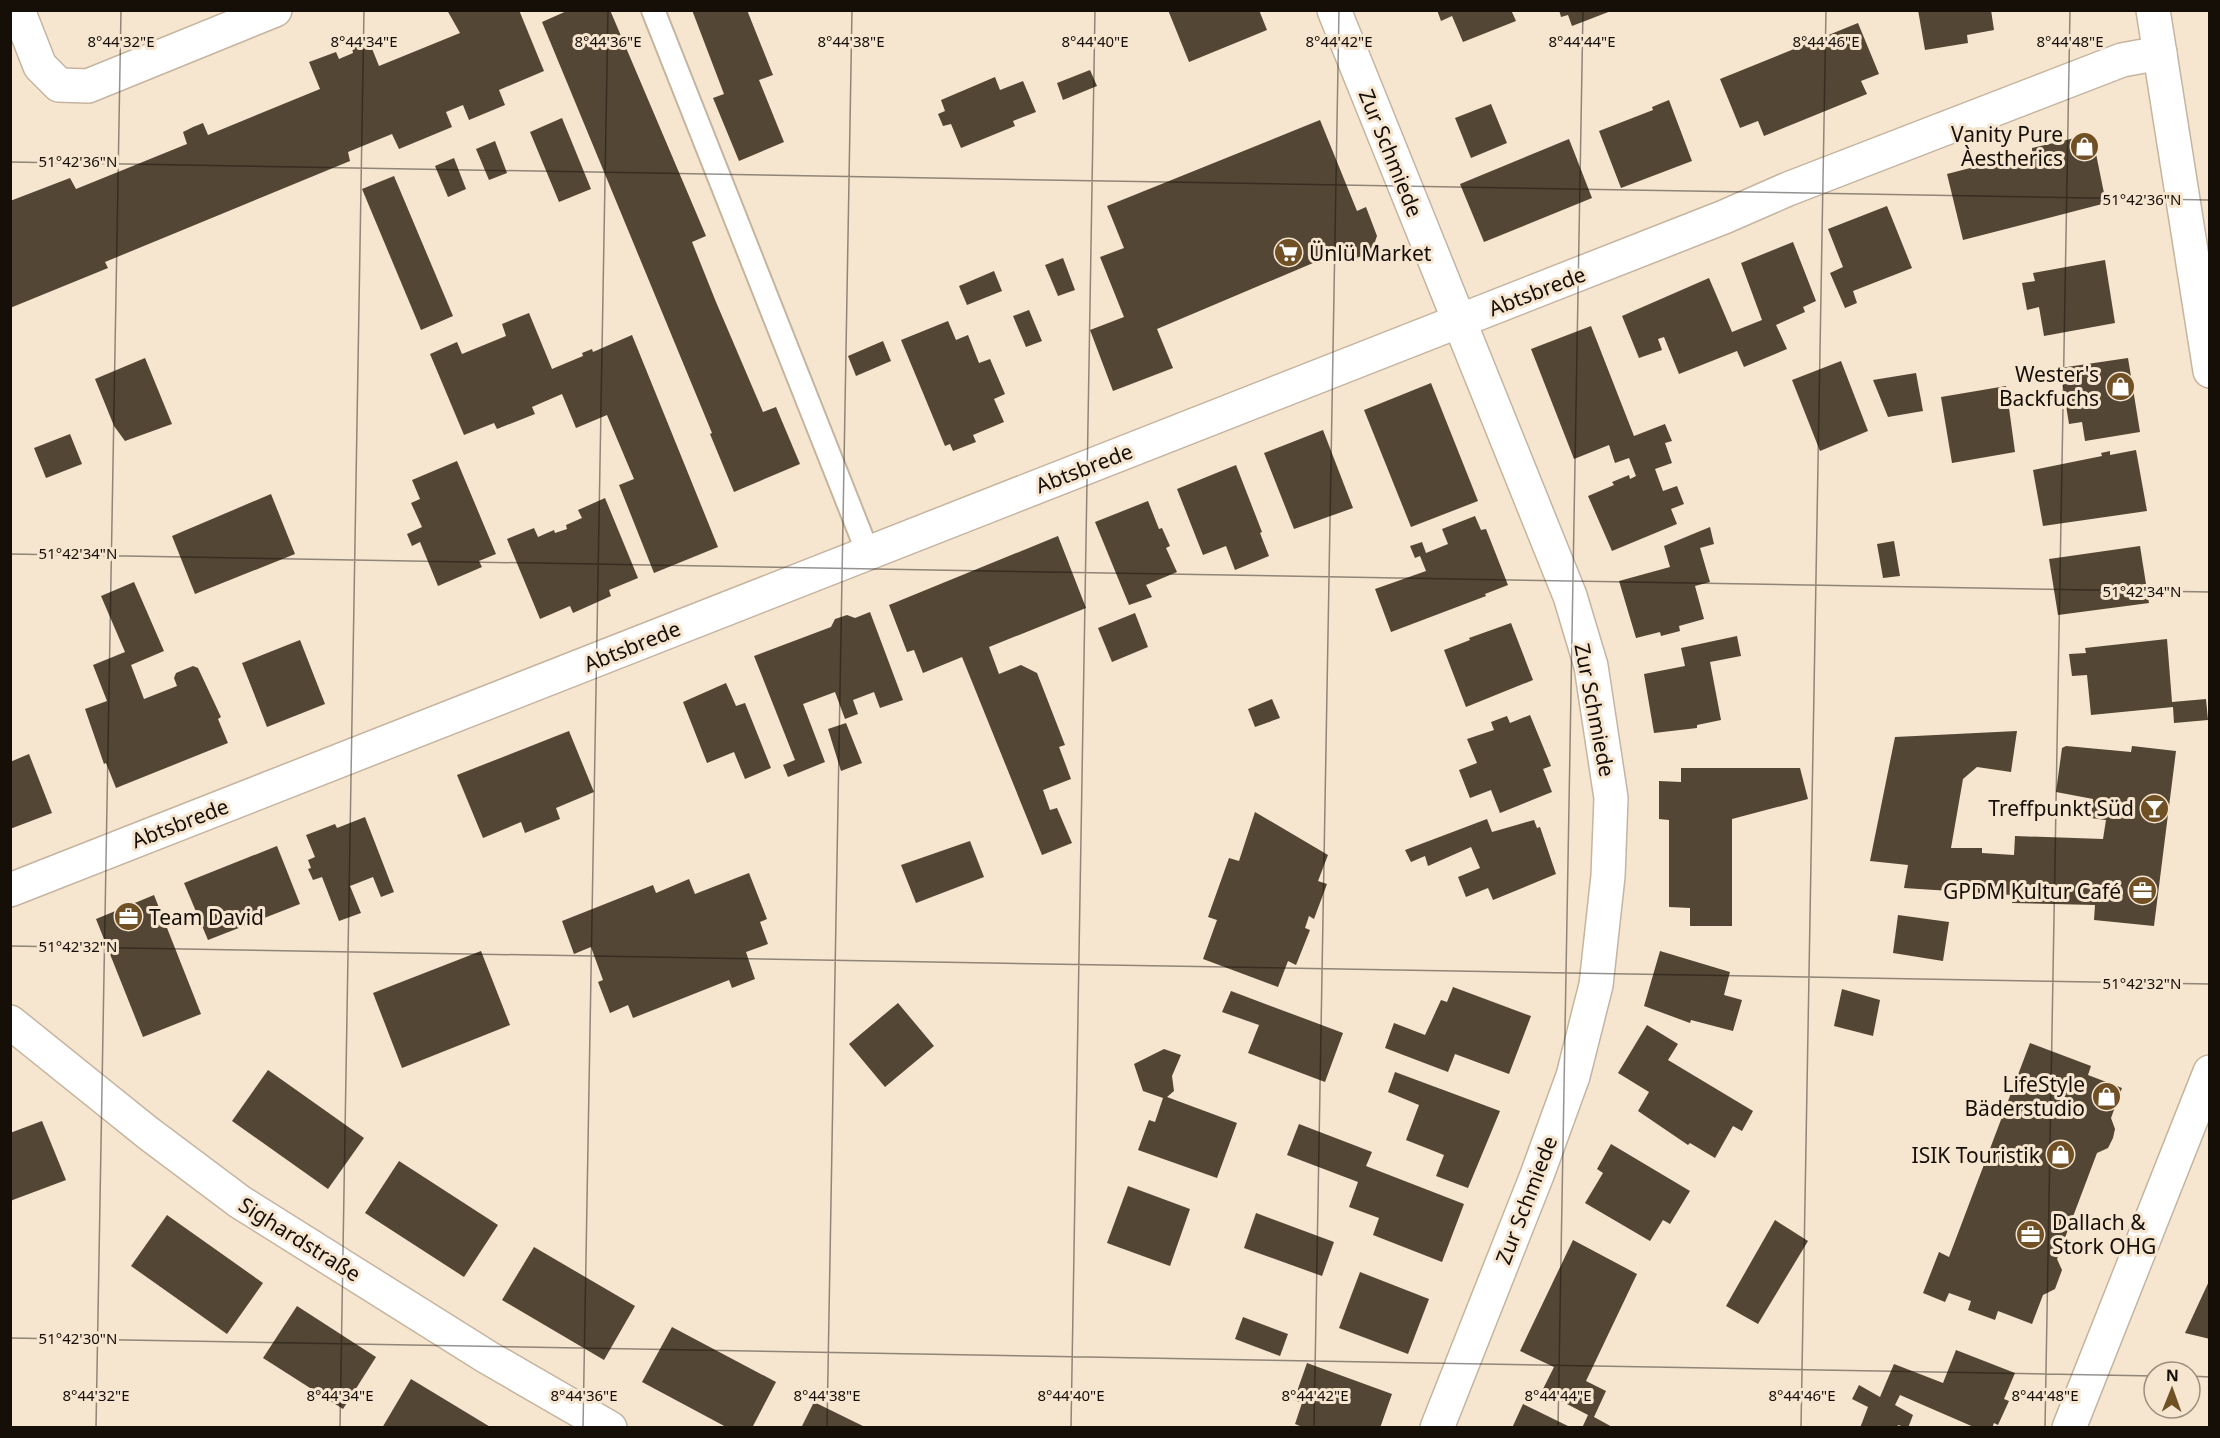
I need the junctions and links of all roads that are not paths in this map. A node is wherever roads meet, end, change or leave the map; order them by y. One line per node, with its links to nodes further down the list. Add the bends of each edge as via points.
1 (18, 10): 2 (street, via 40,66 59,85 88,86)
2 (275, 10)
3 (653, 10): 9 (lane)
4 (1334, 10): 7 (street, Zur Schmiede)
5 (2153, 10): 6 (street)
6 (2160, 53): 7 (street, Abtsbrede, via 2122,60); 8 (street)
7 (1459, 321): 9 (street, Abtsbrede); 14 (street, Zur Schmiede, via 1569,596 1591,666 1611,798 1608,876 1596,985 1573,1076)
8 (2210, 371)
9 (868, 553): 10 (street, Abtsbrede)
10 (10, 890)
11 (10, 1022): 13 (street, Sighardstraße, via 240,1202 487,1357)
12 (2210, 1072): 15 (street)
13 (610, 1428)
14 (1437, 1428)
15 (2070, 1428)

